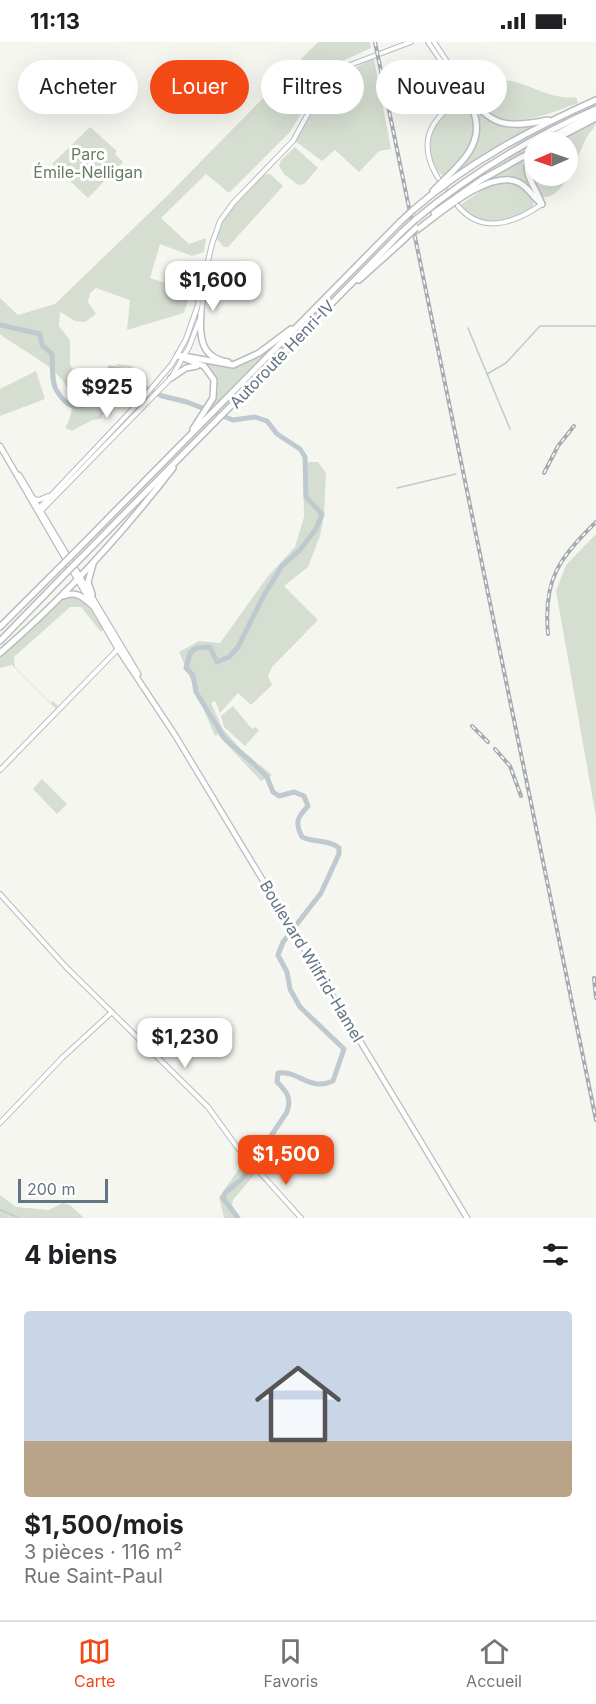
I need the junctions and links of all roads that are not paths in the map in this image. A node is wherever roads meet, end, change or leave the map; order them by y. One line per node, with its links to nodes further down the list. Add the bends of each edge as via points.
1 (411, 42): 4 (street)
2 (428, 42): 5 (street)
3 (434, 42): 6 (street)
4 (404, 43): 23 (street, via 350,65 327,83 293,141 225,213 215,232)
5 (441, 60)
6 (445, 60)
7 (596, 100): 12 (highway, Autoroute Henri-IV)
8 (596, 111): 14 (highway); 24 (highway, Autoroute Henri-IV, bridge, via 499,158 457,186 402,232)
9 (441, 114): 17 (street, via 428,135 427,154)
10 (474, 114): 19 (highway, via 475,141 461,163)
11 (483, 114): 12 (highway, via 503,123)
12 (555, 118): 19 (highway, Autoroute Henri-IV, via 484,158)
13 (596, 118): 15 (highway)
14 (559, 132)
15 (569, 132)
16 (524, 156): 22 (highway, bridge, via 468,189)
17 (438, 178)
18 (533, 186): 20 (highway)
19 (422, 202): 26 (highway, Autoroute Henri-IV, bridge)
20 (542, 204): 21 (street, via 521,218 499,224 476,220); 22 (highway, via 517,181 492,181)
21 (458, 206)
22 (417, 229): 24 (highway, bridge)
23 (209, 259): 25 (street); 27 (street)
24 (331, 305): 33 (highway, Autoroute Henri-IV)
25 (201, 313): 27 (street); 28 (highway, via 201,340 210,355 228,362)
26 (304, 319): 28 (highway); 31 (highway, Autoroute Henri-IV)
27 (181, 357): 28 (highway, via 223,365); 29 (highway); 30 (street); 35 (street)
28 (248, 359)
29 (207, 369): 30 (highway, via 190,366); 31 (highway, via 215,386)
30 (171, 378): 37 (street)
31 (206, 416): 43 (highway, Autoroute Henri-IV, bridge)
32 (0, 446): 34 (main road, Boulevard Wilfrid-Hamel)
33 (185, 453): 38 (highway); 44 (highway, Autoroute Henri-IV, bridge)
34 (8, 460): 36 (main road, Boulevard Wilfrid-Hamel); 37 (main road, Boulevard Wilfrid-Hamel)
35 (51, 494): 36 (street); 37 (street)
36 (34, 499): 37 (main road, Boulevard Wilfrid-Hamel)
37 (39, 510): 39 (main road, Boulevard Wilfrid-Hamel)
38 (96, 560): 39 (highway); 40 (highway, via 88,581)
39 (79, 577): 40 (main road, Boulevard Wilfrid-Hamel); 41 (highway); 42 (main road, Boulevard Wilfrid-Hamel)
40 (92, 594): 47 (main road, Boulevard Wilfrid-Hamel)
41 (62, 597): 42 (highway, via 81,595); 46 (highway)
42 (94, 607): 45 (main road, Boulevard Wilfrid-Hamel)
43 (0, 627)
44 (0, 640)
45 (118, 649): 47 (main road, Boulevard Wilfrid-Hamel); 48 (street)
46 (0, 653)
47 (155, 705): 53 (main road, Boulevard Wilfrid-Hamel)
48 (0, 770)
49 (0, 894): 50 (street)
50 (112, 1012): 51 (street); 52 (street, via 208,1107 246,1158)
51 (0, 1123)
52 (301, 1218)
53 (467, 1218)

